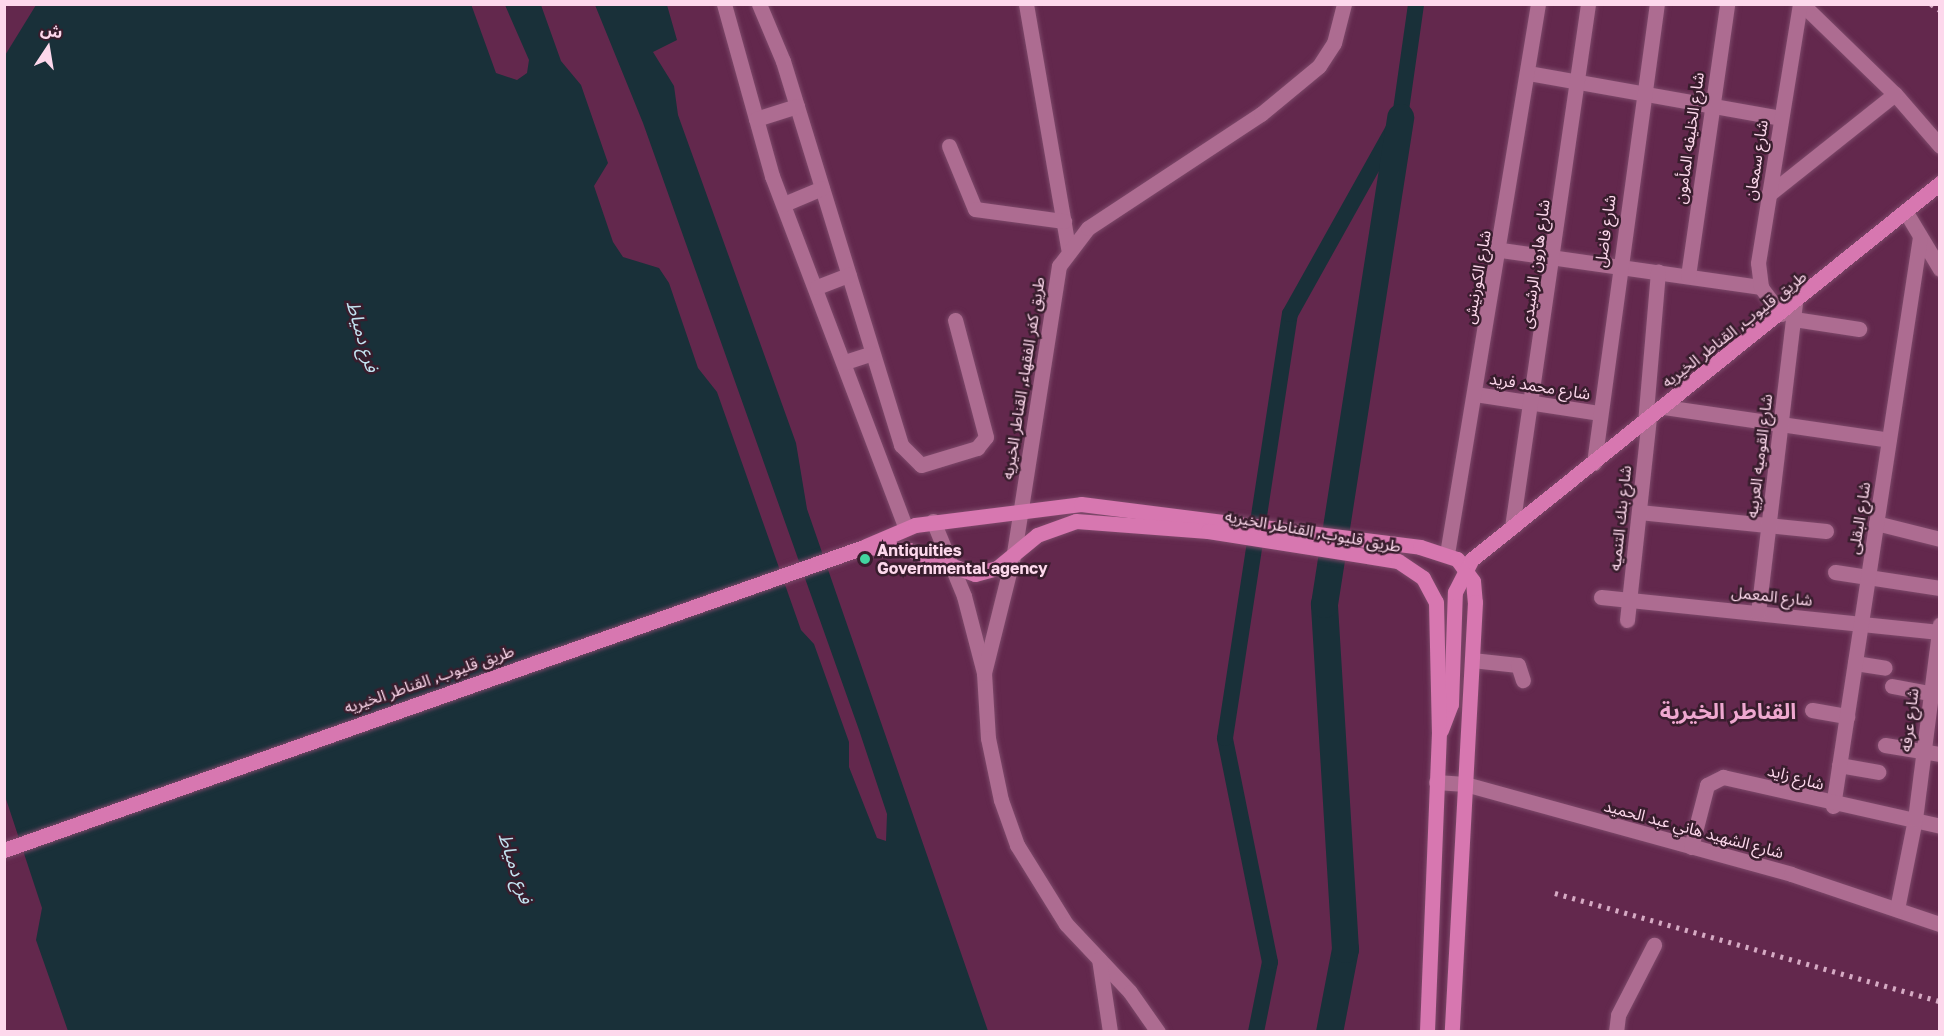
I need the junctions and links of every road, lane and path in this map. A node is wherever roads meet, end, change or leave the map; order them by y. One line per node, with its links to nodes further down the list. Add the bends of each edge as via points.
1 (724, 4): 17 (street)
2 (759, 4): 14 (street)
3 (1026, 4): 25 (street)
4 (1344, 4): 27 (street, طريق كفر الفقهاء, القناطر الخيريه, via 1334,43 1319,66 1261,114 1088,228)
5 (1538, 4): 10 (street, شارع الكورنيش)
6 (1588, 4): 11 (street, شارع هارون الرشيدى)
7 (1657, 4): 12 (street, شارع فاضل)
8 (1727, 4): 15 (street, شارع الخليفه المأمون)
9 (1801, 4): 13 (street); 16 (street, شارع سمعان)
10 (1528, 73): 11 (street); 28 (street, شارع الكورنيش)
11 (1577, 82): 12 (street); 29 (street, شارع هارون الرشيدى)
12 (1644, 94): 15 (street); 30 (street, شارع فاضل)
13 (1895, 94): 19 (street); 22 (street)
14 (797, 106): 17 (street); 21 (street)
15 (1711, 106): 16 (street); 34 (street, شارع الخليفه المأمون)
16 (1780, 118): 22 (street, شارع سمعان)
17 (756, 119): 23 (street)
18 (949, 146): 25 (street, via 975,209)
19 (1940, 146)
20 (1940, 183): 24 (main road, طريق قليوب, القناطر الخيريه)
21 (822, 188): 23 (street); 33 (street)
22 (1768, 195): 36 (street, شارع سمعان, via 1758,263)
23 (784, 204): 35 (street)
24 (1907, 214): 26 (street); 37 (main road, طريق قليوب, القناطر الخيريه, via 1795,303)
25 (1064, 221): 27 (street)
26 (1920, 237): 31 (street); 48 (street, شارع البقلى)
27 (1068, 248): 50 (street, طريق كفر الفقهاء, القناطر الخيريه, via 1051,295)
28 (1501, 249): 29 (street); 42 (street, شارع الكورنيش)
29 (1554, 257): 30 (street); 43 (street, شارع هارون الرشيدى)
30 (1618, 266): 32 (street); 45 (street, شارع فاضل)
31 (1940, 269)
32 (1658, 272): 34 (street); 46 (street, شارع بنك التنميه)
33 (849, 275): 35 (street); 40 (street)
34 (1688, 276): 36 (street)
35 (817, 287): 41 (street)
36 (1761, 287): 37 (street)
37 (1788, 317): 39 (street); 44 (main road, طريق قليوب, القناطر الخيريه); 47 (street, شارع القوميه العربيه)
38 (955, 320): 40 (street, via 987,432 980,446 947,460 928,466 904,452)
39 (1859, 329)
40 (872, 353): 41 (street)
41 (845, 363): 56 (street)
42 (1475, 394): 43 (street, شارع محمد فريد); 62 (street, شارع الكورنيش)
43 (1534, 403): 45 (street, شارع محمد فريد); 57 (street, شارع هارون الرشيدى)
44 (1664, 407): 46 (main road, طريق قليوب, القناطر الخيريه); 47 (street)
45 (1599, 413): 49 (street, شارع فاضل)
46 (1647, 421): 49 (main road, طريق قليوب, القناطر الخيريه); 51 (street, شارع بنك التنميه)
47 (1781, 424): 48 (street); 55 (street, شارع القوميه العربيه)
48 (1889, 440): 53 (street, شارع البقلى)
49 (1594, 463): 57 (main road, طريق قليوب, القناطر الخيريه)
50 (1021, 509): 52 (main road, طريق قليوب, القناطر الخيريه); 54 (main road, طريق قليوب, القناطر الخيريه, via 1094,504); 61 (street, طريق كفر الفقهاء, القناطر الخيريه)
51 (1639, 512): 55 (street); 69 (street, شارع بنك التنميه)
52 (933, 521): 56 (main road, طريق قليوب, القناطر الخيريه); 64 (street, طريق كفر الفقهاء, القناطر الخيريه)
53 (1876, 523): 59 (street); 66 (street, شارع البقلى)
54 (1210, 525): 61 (main road, طريق قليوب, القناطر الخيريه, via 1076,521 1037,535); 62 (main road, طريق قليوب, القناطر الخيريه, via 1420,547); 83 (main road, طريق قليوب, القناطر الخيريه, via 1398,561 1423,578 1440,615)
55 (1769, 525): 58 (street); 70 (street, شارع القوميه العربيه)
56 (905, 527): 60 (main road, طريق قليوب, القناطر الخيريه)
57 (1512, 527): 63 (main road, طريق قليوب, القناطر الخيريه)
58 (1826, 531)
59 (1940, 539)
60 (864, 547): 64 (main road, طريق قليوب, القناطر الخيريه, via 909,550); 95 (main road, طريق قليوب, القناطر الخيريه)
61 (1014, 553): 64 (main road, طريق قليوب, القناطر الخيريه, via 986,572); 77 (street, طريق كفر الفقهاء, القناطر الخيريه)
62 (1447, 554): 63 (main road, طريق قليوب, القناطر الخيريه)
63 (1465, 567): 74 (main road, via 1475,592); 83 (main road, via 1455,592 1450,712)
64 (953, 568): 77 (street, طريق كفر الفقهاء, القناطر الخيريه)
65 (1835, 572): 66 (street)
66 (1868, 577): 67 (street); 72 (street, شارع البقلى)
67 (1940, 588)
68 (1601, 597): 69 (street, شارع المعمل)
69 (1629, 600): 70 (street, شارع المعمل); 71 (street, شارع بنك التنميه)
70 (1758, 613): 72 (street, شارع المعمل)
71 (1627, 620)
72 (1861, 624): 73 (street, شارع المعمل); 75 (street, شارع البقلى)
73 (1939, 629): 80 (street, شارع عرفه)
74 (1472, 660): 78 (street, via 1518,665); 90 (main road)
75 (1855, 663): 76 (street); 82 (street, شارع البقلى)
76 (1885, 668)
77 (984, 673): 99 (street, طريق كفر الفقهاء, القناطر الخيريه, via 988,738 1017,845 1053,905)
78 (1523, 680)
79 (1892, 686): 80 (street)
80 (1935, 694): 85 (street, شارع عرفه)
81 (1812, 710): 82 (street)
82 (1847, 716): 87 (street, شارع البقلى)
83 (1439, 732): 89 (main road, طريق قليوب, القناطر الخيريه)
84 (1885, 745): 85 (street)
85 (1923, 751): 86 (street); 92 (street, شارع عرفه)
86 (1940, 754)
87 (1839, 765): 88 (street); 91 (street, شارع البقلى)
88 (1878, 772)
89 (1436, 782): 90 (street, شارع الشهيد هاني عبد الحميد); 102 (main road, طريق قليوب, القناطر الخيريه)
90 (1465, 784): 94 (street, شارع الشهيد هاني عبد الحميد); 103 (main road)
91 (1833, 806): 92 (street, شارع زايد, via 1870,807); 94 (street, شارع زايد, via 1717,778 1705,791)
92 (1915, 819): 93 (street, شارع زايد); 96 (street, شارع عرفه)
93 (1940, 826)
94 (1691, 847): 96 (street, شارع الشهيد هاني عبد الحميد)
95 (5, 848)
96 (1897, 909): 97 (street, شارع الشهيد هاني عبد الحميد)
97 (1940, 924)
98 (1654, 945): 104 (street, via 1618,1015)
99 (1099, 958): 100 (street); 101 (street, طريق كفر الفقهاء, القناطر الخيريه)
100 (1110, 1032)
101 (1158, 1032)
102 (1427, 1032)
103 (1452, 1032)
104 (1616, 1032)

